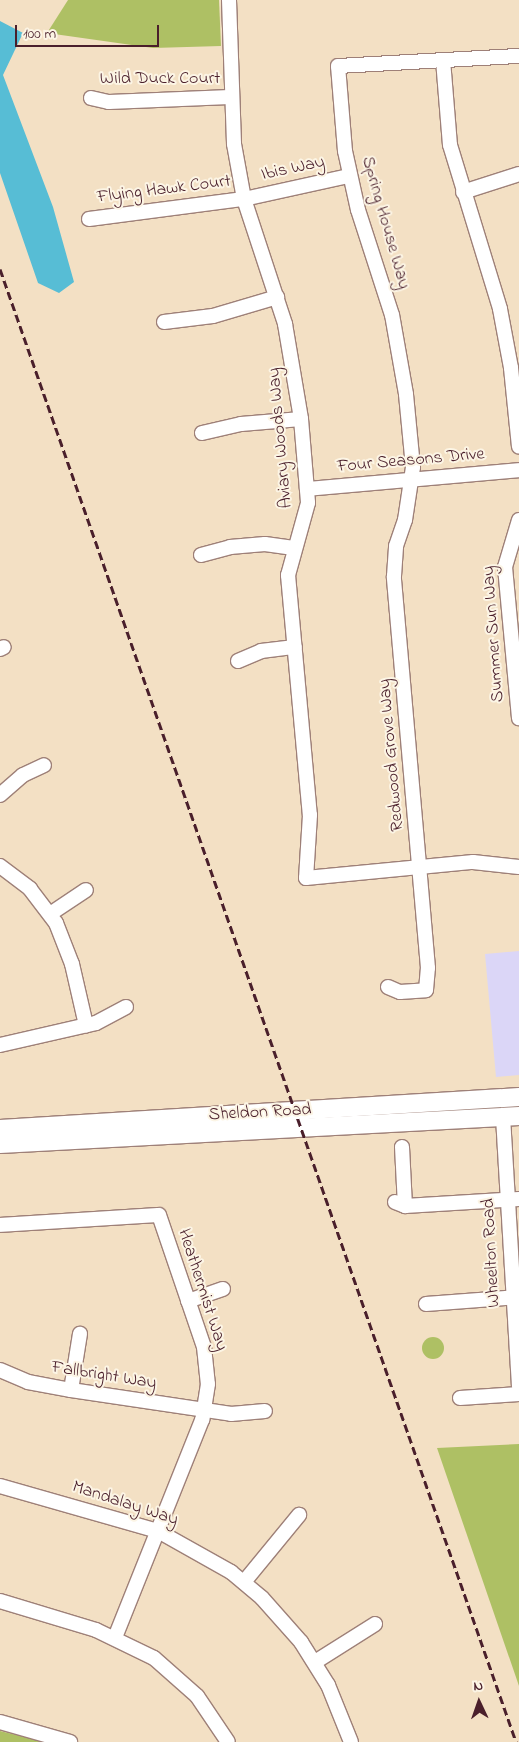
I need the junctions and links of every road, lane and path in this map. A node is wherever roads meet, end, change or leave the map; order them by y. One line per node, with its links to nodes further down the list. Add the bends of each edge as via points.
1 (229, 0): 4 (street, Aviary Woods Way)
2 (519, 56): 3 (street, Spring House Way)
3 (443, 60): 7 (street, Spring House Way, via 338,66); 8 (street, via 450,145)
4 (230, 97): 5 (street, Wild Duck Court, via 109,102); 9 (street, Aviary Woods Way)
5 (91, 98)
6 (519, 174): 8 (street)
7 (349, 176): 9 (street, Ibis Way); 17 (street, Spring House Way, via 386,294 400,354 413,467)
8 (463, 192): 15 (street, via 500,310 511,368)
9 (244, 199): 10 (street, Flying Hawk Court); 11 (street, Aviary Woods Way)
10 (89, 219)
11 (277, 298): 12 (street, via 213,316); 13 (street, Aviary Woods Way, via 292,354)
12 (164, 322)
13 (302, 419): 14 (street, via 241,424); 18 (street, Aviary Woods Way)
14 (202, 433)
15 (519, 447)
16 (519, 470): 17 (street, Four Seasons Drive)
17 (410, 480): 18 (street, Four Seasons Drive); 28 (street, Redwood Grove Way, via 394,576)
18 (307, 489): 20 (street, Aviary Woods Way, via 306,515)
19 (519, 520): 24 (street, Summer Sun Way, via 505,567)
20 (294, 548): 21 (street, via 265,544 230,547); 22 (street, Aviary Woods Way, via 288,575)
21 (200, 555)
22 (295, 647): 23 (street, via 261,651); 28 (street, Aviary Woods Way, via 310,815 306,878)
23 (238, 661)
24 (519, 718)
25 (44, 765): 26 (street, via 23,776)
26 (0, 795)
27 (0, 866): 31 (street, via 30,889)
28 (421, 867): 29 (street, via 473,862); 32 (street, Redwood Grove Way, via 428,968 426,990 400,992)
29 (519, 867)
30 (86, 890): 31 (street)
31 (50, 914): 34 (street, via 66,944)
32 (388, 986)
33 (126, 1007): 34 (street)
34 (86, 1025): 35 (street)
35 (0, 1044)
36 (519, 1097): 40 (main road, Sheldon Road)
37 (519, 1105): 39 (main road, via 497,1107)
38 (511, 1117): 39 (main road, Sheldon Road); 43 (street, Wheelton Road)
39 (467, 1119): 41 (main road, Sheldon Road)
40 (0, 1128)
41 (0, 1144)
42 (402, 1147): 43 (street, via 400,1204)
43 (514, 1200): 46 (street, Wheelton Road)
44 (0, 1225): 47 (street, Heathermist Way, via 159,1215)
45 (223, 1289): 47 (street)
46 (516, 1297): 48 (street); 51 (street, Wheelton Road)
47 (188, 1301): 55 (street, Heathermist Way, via 206,1359)
48 (426, 1304)
49 (80, 1334): 52 (street)
50 (0, 1370): 52 (street, Fallbright Way, via 28,1382)
51 (519, 1387)
52 (71, 1390): 55 (street, Fallbright Way)
53 (519, 1394): 54 (street)
54 (460, 1398)
55 (205, 1410): 56 (street, Fallbright Way, via 242,1415); 59 (street, Heathermist Way)
56 (265, 1411)
57 (0, 1486): 59 (street, Mandalay Way)
58 (299, 1514): 60 (street)
59 (158, 1530): 60 (street, Mandalay Way, via 212,1558); 63 (street, Heathermist Way)
60 (244, 1582): 64 (street, Mandalay Way, via 278,1615)
61 (0, 1601): 63 (street, via 63,1618)
62 (375, 1624): 64 (street)
63 (115, 1637): 67 (street, via 173,1672 202,1702)
64 (315, 1662): 68 (street, Mandalay Way, via 338,1707)
65 (0, 1722): 66 (street)
66 (70, 1742)
67 (228, 1742)
68 (350, 1742)

